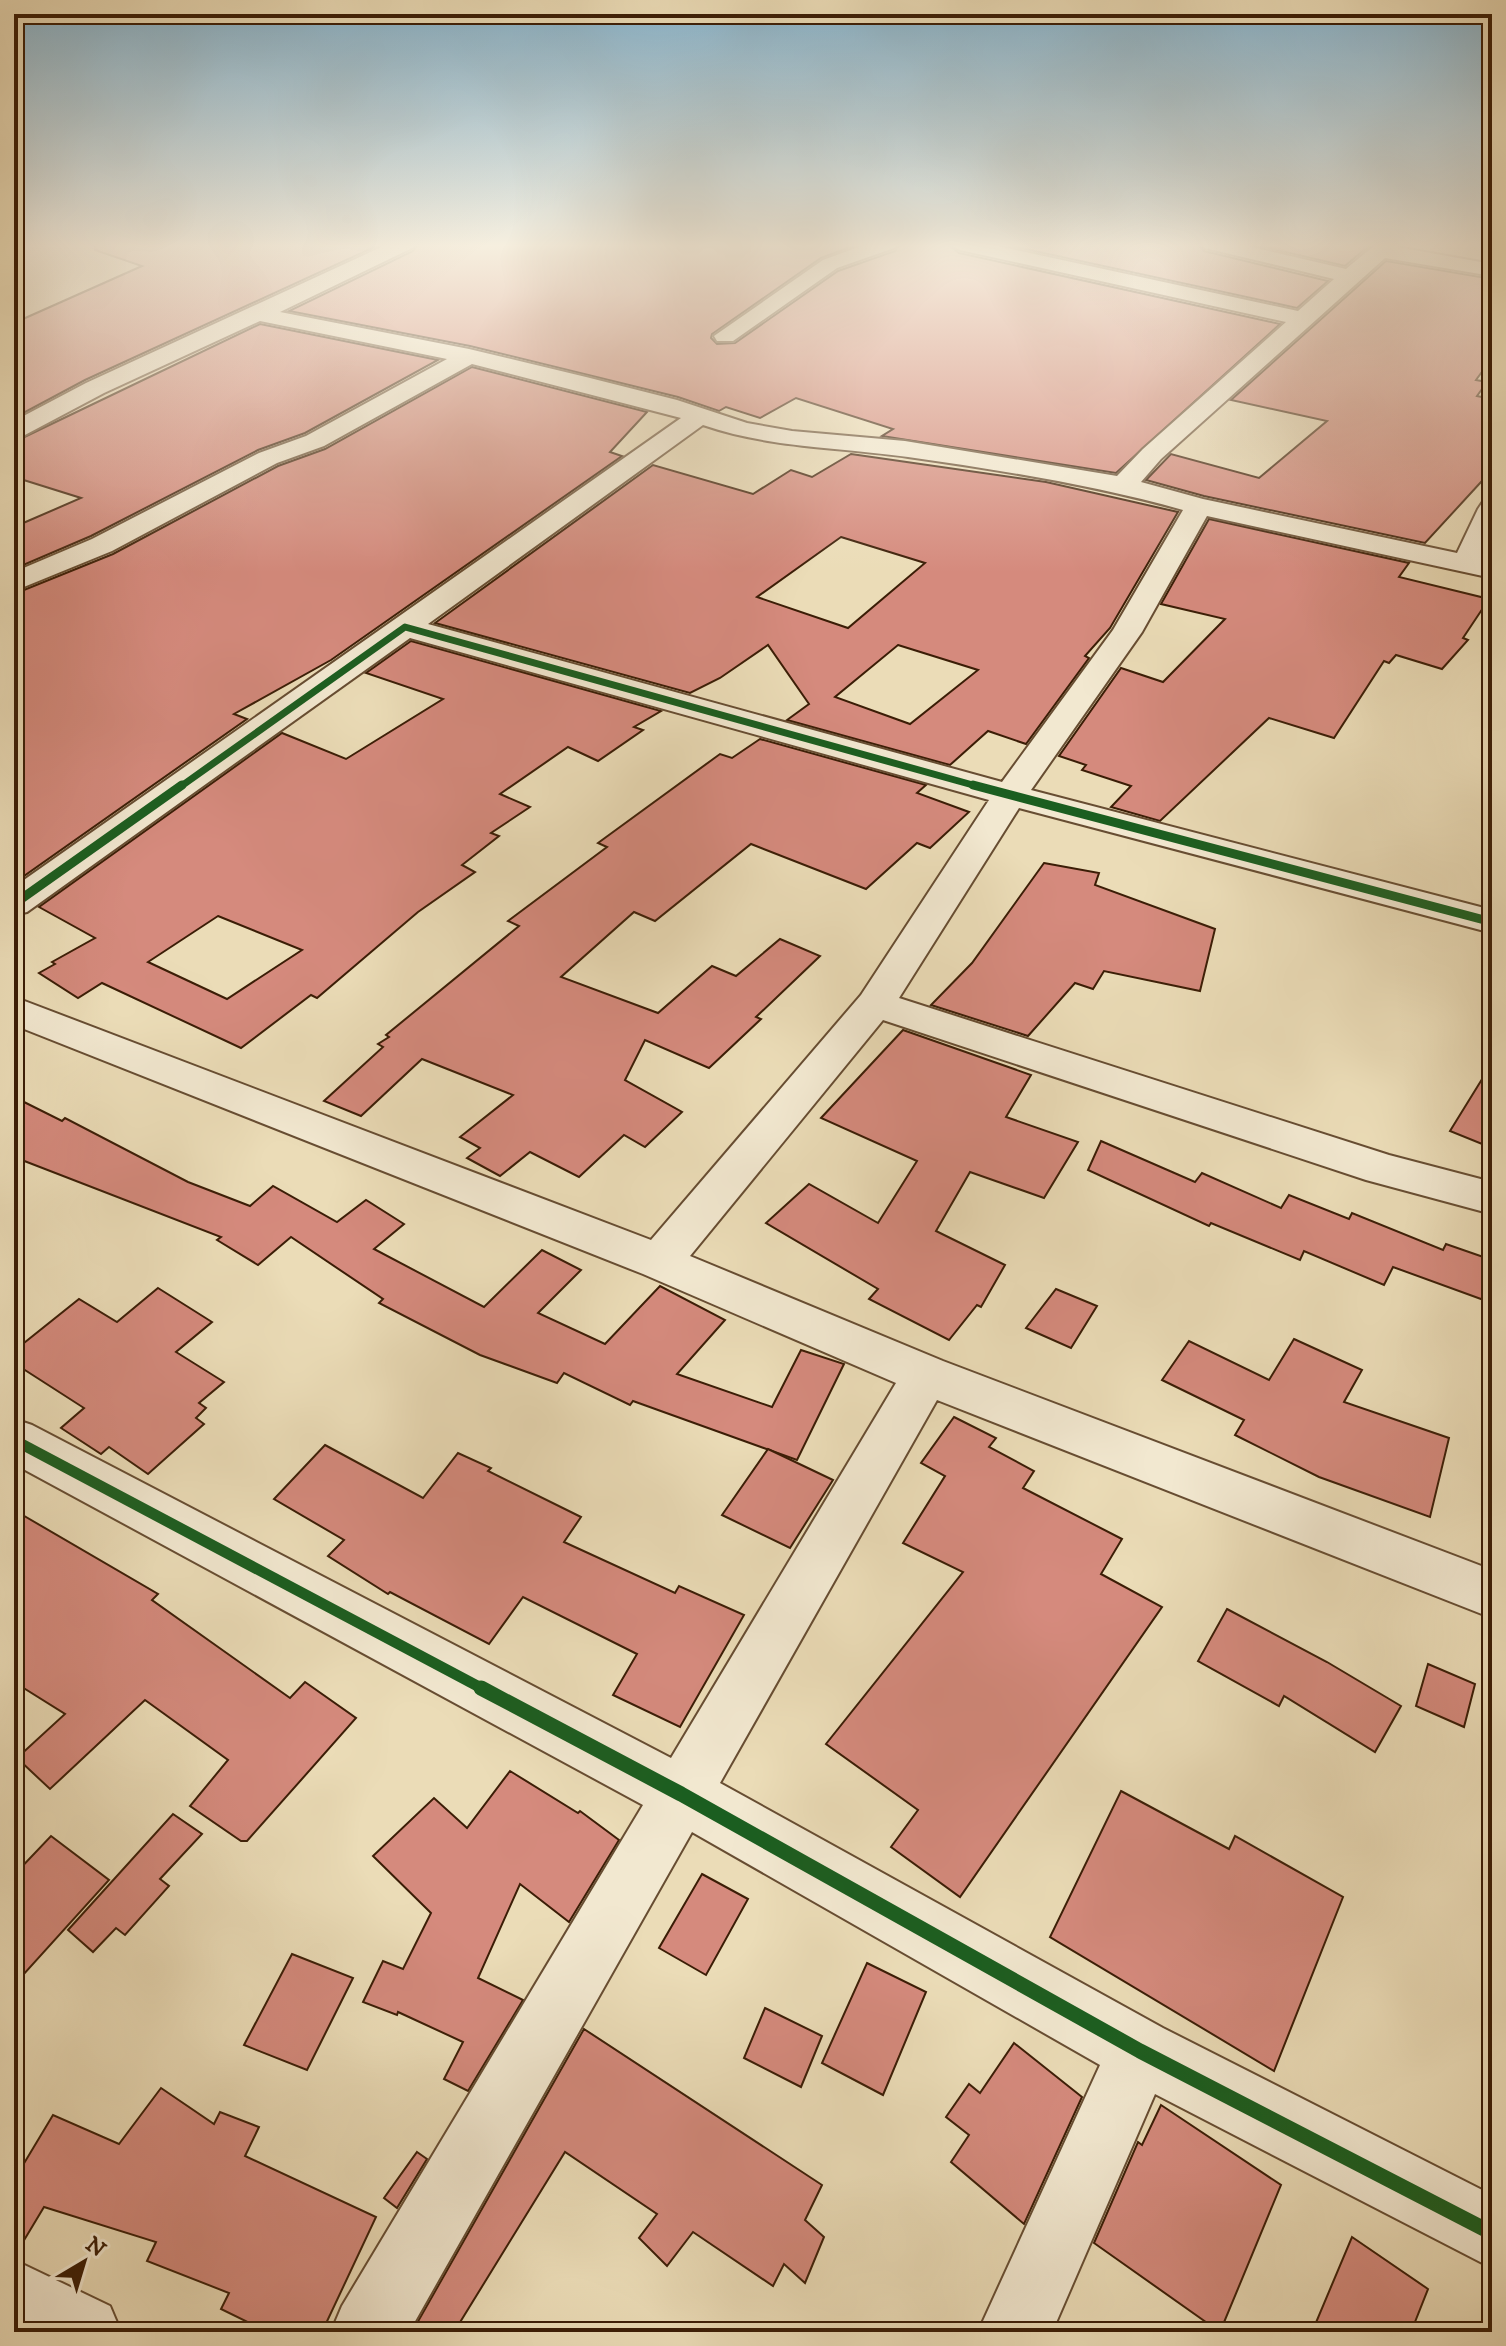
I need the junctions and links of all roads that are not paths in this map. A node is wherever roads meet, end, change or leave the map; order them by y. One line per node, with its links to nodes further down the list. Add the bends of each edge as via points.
1 (171, 353): 6 (street)
2 (456, 353): 4 (street)
3 (1266, 353): 7 (street)
4 (469, 356): 5 (street); 11 (street, via 315,441 268,458 102,545)
5 (700, 416): 7 (street, via 792,439 905,449); 12 (street)
6 (14, 431)
7 (1123, 485): 8 (street)
8 (1199, 506): 10 (street); 13 (street, via 1127,632)
9 (1492, 509): 10 (street)
10 (1479, 566)
11 (14, 582)
12 (405, 627): 13 (street); 14 (street)
13 (1010, 795): 15 (street); 16 (street)
14 (14, 904)
15 (1492, 922)
16 (875, 1004): 18 (street, via 1382,1169); 19 (street)
17 (14, 1010): 19 (street)
18 (1492, 1198)
19 (659, 1262): 20 (street)
20 (926, 1375): 22 (street); 23 (street)
21 (14, 1440): 23 (street)
22 (1492, 1594)
23 (681, 1794): 24 (street); 28 (street)
24 (1140, 2051): 25 (street); 29 (street)
25 (1492, 2233)
26 (14, 2296): 27 (street)
27 (84, 2332)
28 (368, 2332)
29 (1015, 2332)

